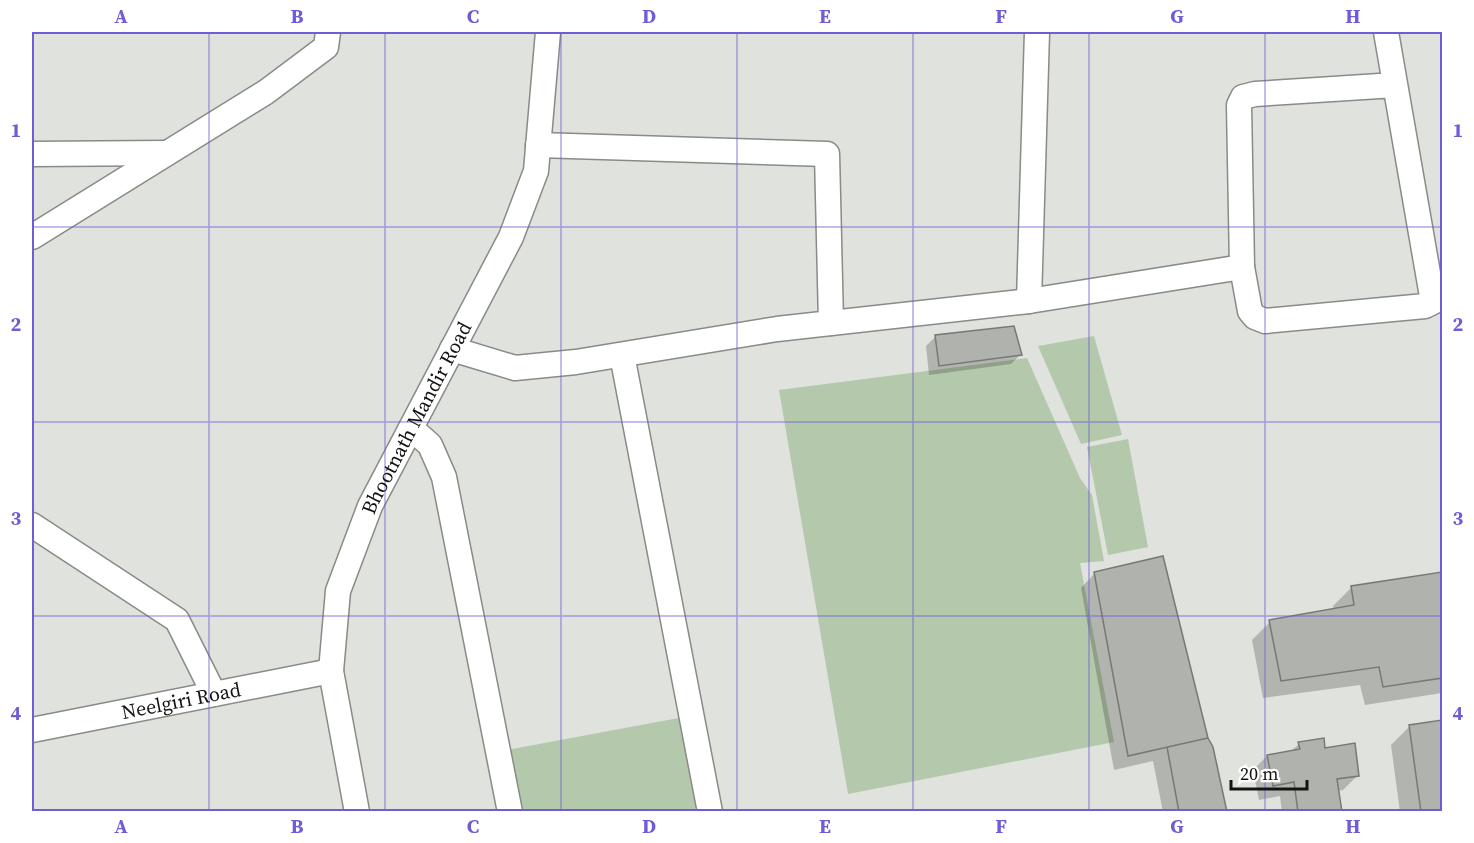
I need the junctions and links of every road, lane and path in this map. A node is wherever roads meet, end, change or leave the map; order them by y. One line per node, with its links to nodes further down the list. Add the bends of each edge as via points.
1 (328, 32): 7 (street, via 326,47 266,92)
2 (548, 32): 6 (street, Bhootnath Mandir Road)
3 (1037, 32): 11 (street)
4 (1386, 32): 5 (street)
5 (1395, 85): 10 (street, via 1243,97 1239,105); 10 (street, via 1433,302 1425,306 1265,321 1250,311)
6 (538, 145): 12 (street, via 828,154); 13 (street, Bhootnath Mandir Road, via 536,171 511,237)
7 (167, 153): 8 (street); 9 (street)
8 (32, 154)
9 (32, 237)
10 (1242, 267): 11 (street)
11 (1029, 301): 12 (street)
12 (831, 323): 14 (street)
13 (452, 348): 14 (street, via 515,368); 15 (street, Bhootnath Mandir Road)
14 (622, 355): 22 (street)
15 (411, 428): 17 (street, Bhootnath Mandir Road, via 370,506 338,591); 21 (street, via 430,445 444,477)
16 (32, 525): 18 (street, via 177,620)
17 (331, 671): 18 (street, Neelgiri Road); 20 (street, Bhootnath Mandir Road)
18 (214, 694): 19 (street, Neelgiri Road)
19 (32, 730)
20 (357, 812)
21 (510, 812)
22 (710, 812)

